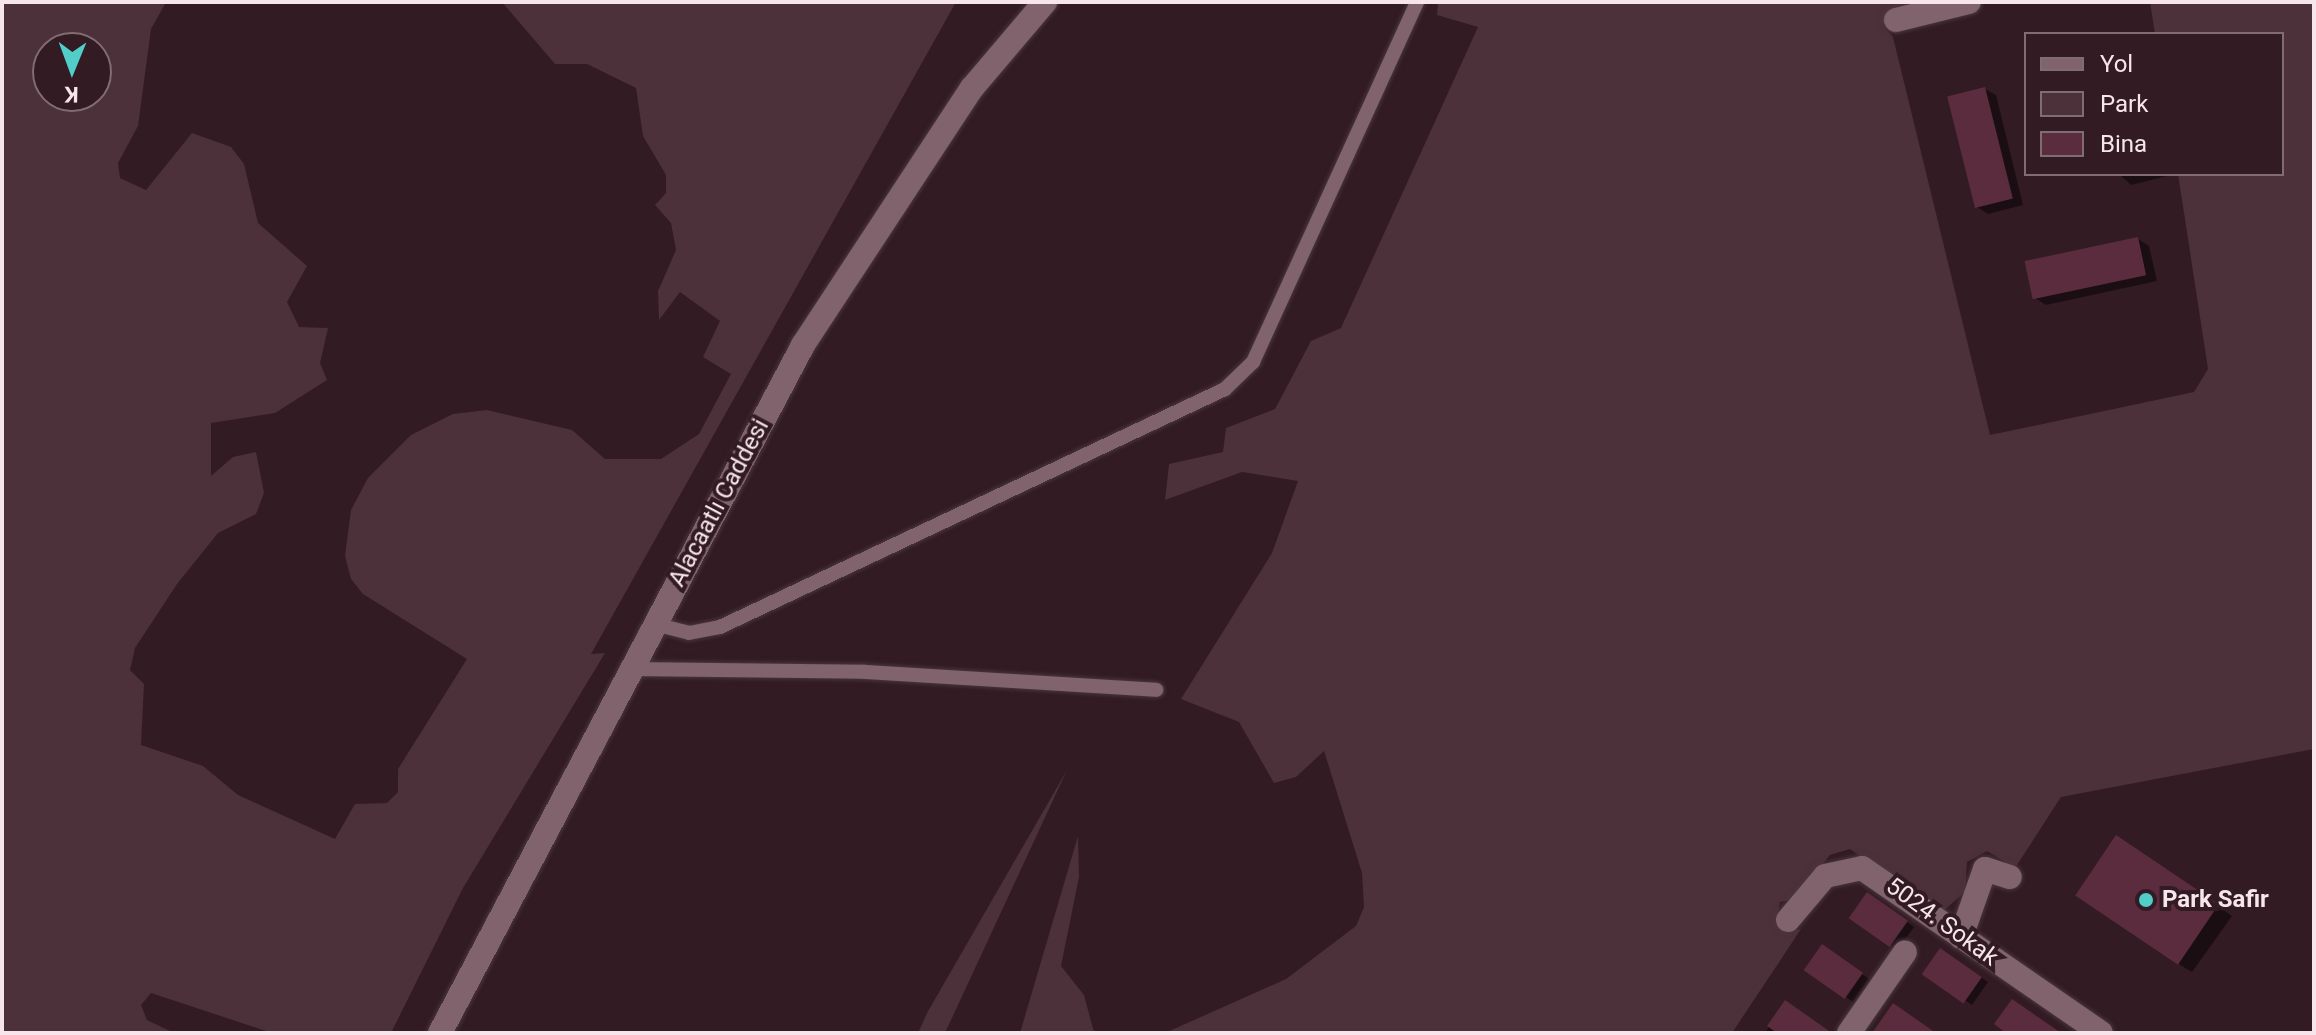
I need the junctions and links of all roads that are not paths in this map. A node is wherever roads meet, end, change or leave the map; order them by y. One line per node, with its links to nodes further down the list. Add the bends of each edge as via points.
1 (1045, 2): 5 (main road, Alacaatlı Caddesi, via 972,88 803,345)
2 (1417, 2): 5 (lane, via 1253,362 1225,389 720,627 689,633)
3 (1969, 2): 4 (main road)
4 (1896, 20)
5 (654, 624): 6 (main road, Alacaatlı Caddesi)
6 (631, 669): 7 (lane, via 865,672); 12 (main road, Alacaatlı Caddesi)
7 (1156, 690)
8 (2010, 877): 10 (main road, via 1985,869)
9 (1788, 920): 10 (main road, 5024. Sokak, via 1825,876 1851,866 1878,876)
10 (1961, 937): 14 (main road, 5024. Sokak)
11 (1905, 952): 13 (main road)
12 (440, 1033)
13 (1849, 1033)
14 (2101, 1033)

